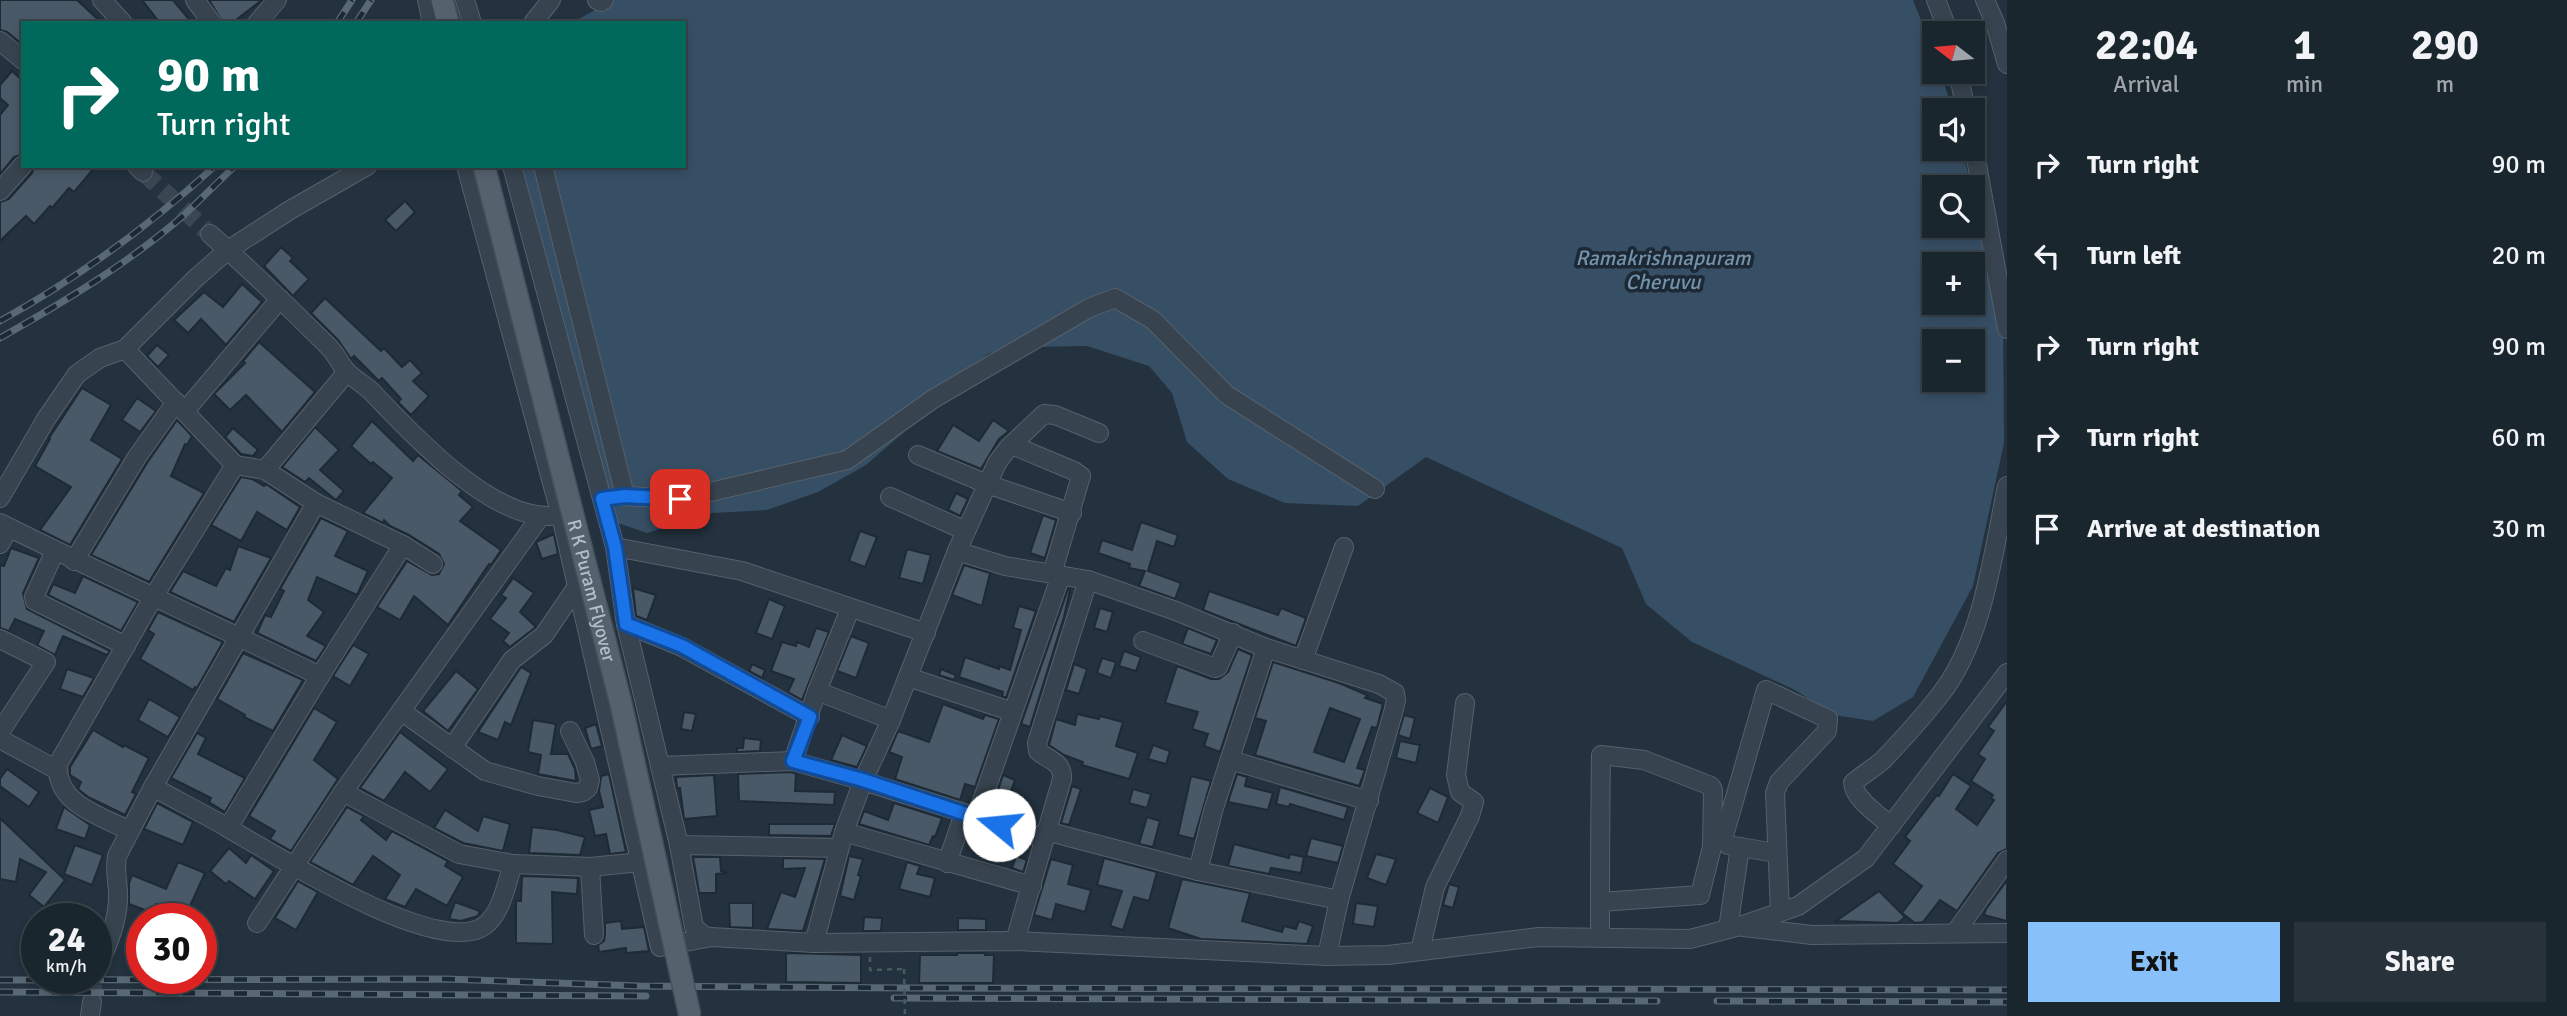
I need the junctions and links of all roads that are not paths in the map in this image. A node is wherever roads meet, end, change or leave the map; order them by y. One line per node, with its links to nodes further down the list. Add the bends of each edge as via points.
1 (102, 0): 12 (street)
2 (194, 0): 13 (street)
3 (277, 0): 14 (street)
4 (427, 0): 15 (street)
5 (442, 0): 16 (main road)
6 (465, 0): 17 (street)
7 (551, 0): 18 (street)
8 (597, 0): 9 (street)
9 (604, 0)
10 (1936, 0): 19 (street)
11 (1985, 0): 20 (street)
12 (120, 21)
13 (210, 21)
14 (259, 21)
15 (432, 21)
16 (447, 21)
17 (471, 21)
18 (535, 21)
19 (1944, 21)
20 (2001, 22): 23 (street)
21 (0, 41): 22 (street)
22 (21, 58)
23 (2007, 64)
24 (1976, 161): 35 (street)
25 (21, 166): 31 (street)
26 (364, 168): 33 (street)
27 (467, 168): 53 (street)
28 (485, 168): 132 (main road, R K Puram Flyover, bridge, via 621,705)
29 (513, 168): 50 (street)
30 (543, 168): 47 (street)
31 (0, 191)
32 (210, 234): 33 (street)
33 (228, 250): 34 (street); 36 (street)
34 (280, 299): 37 (street, via 331,348); 38 (street)
35 (2007, 329)
36 (125, 349): 38 (street); 49 (street, via 100,358 77,374)
37 (347, 372): 43 (street); 54 (street, via 484,495)
38 (180, 407): 42 (street); 63 (street, via 137,457)
39 (1099, 433): 40 (street, via 1044,414)
40 (1012, 445): 44 (street); 52 (street, via 1081,477)
41 (918, 455): 44 (street)
42 (235, 465): 43 (street); 68 (street)
43 (265, 470): 51 (street)
44 (988, 484): 52 (street); 56 (street)
45 (2007, 486): 101 (street, via 1988,578 1956,670 1941,694 1881,761 1853,783 1858,796)
46 (1375, 489): 47 (street, via 1227,395 1153,320 1115,298 1089,308 933,400 847,460 680,499)
47 (625, 496): 50 (street)
48 (890, 497): 56 (street)
49 (0, 498)
50 (602, 499): 59 (street)
51 (316, 503): 58 (street); 73 (street)
52 (1072, 513): 65 (street)
53 (561, 516): 54 (street); 67 (street)
54 (540, 517): 84 (street)
55 (5, 525): 57 (street); 61 (street)
56 (966, 531): 62 (street)
57 (0, 544)
58 (403, 545): 64 (street); 80 (street)
59 (615, 547): 69 (street, via 742,571); 70 (street)
60 (1343, 547): 78 (street)
61 (55, 551): 63 (street); 76 (street, via 35,601)
62 (957, 551): 65 (street); 71 (street)
63 (74, 561): 68 (street)
64 (433, 564)
65 (1056, 575): 66 (street); 85 (street)
66 (1088, 580): 72 (street); 104 (street, via 1037,743 1038,751 1063,770)
67 (576, 588): 91 (street, via 544,635 512,660); 110 (street)
68 (154, 596): 73 (street); 76 (street)
69 (850, 609): 71 (street); 82 (street)
70 (626, 624): 86 (street, via 682,646); 94 (street)
71 (926, 633): 81 (street)
72 (1233, 633): 75 (street, via 1215,668); 77 (street)
73 (239, 636): 80 (street); 97 (street)
74 (0, 639): 89 (street, via 46,662)
75 (1143, 641)
76 (126, 646): 95 (street)
77 (1266, 648): 78 (street); 92 (street)
78 (1303, 660): 99 (street, via 1395,693)
79 (2007, 673): 101 (street)
80 (320, 676): 102 (street)
81 (908, 677): 85 (street); 87 (street)
82 (817, 691): 86 (street); 87 (street)
83 (1465, 703): 130 (street, via 1456,775 1460,792 1474,802 1435,887)
84 (401, 712): 91 (street); 98 (street)
85 (1013, 712): 100 (street)
86 (810, 717): 93 (street)
87 (891, 720): 96 (street)
88 (570, 731): 91 (street, via 590,780 583,792 496,775)
89 (0, 732)
90 (0, 739): 95 (street)
91 (452, 748)
92 (1230, 760): 99 (street); 115 (street)
93 (793, 761): 94 (street); 96 (street)
94 (660, 766): 106 (street)
95 (57, 770): 103 (street, via 63,790 73,802)
96 (863, 780): 100 (street); 105 (street)
97 (153, 787): 102 (street); 103 (street)
98 (343, 792): 112 (street, via 459,854); 114 (street)
99 (1368, 801): 117 (street)
100 (970, 816): 104 (street); 111 (street)
101 (1891, 826): 119 (street, via 1867,858 1798,906)
102 (228, 828): 114 (street)
103 (130, 831): 122 (street, via 117,856 118,899)
104 (1045, 834): 115 (street); 116 (street)
105 (841, 840): 106 (street); 111 (street); 129 (street)
106 (679, 845): 126 (street, via 694,927)
107 (1740, 847): 108 (street); 108 (street, via 1723,839 1766,690 1828,719 1829,724 1779,782 1774,806); 121 (street)
108 (1776, 853): 119 (street)
109 (2007, 860): 123 (street)
110 (641, 862): 113 (street); 126 (street, via 660,947)
111 (947, 863): 116 (street)
112 (513, 864): 113 (street); 114 (street, via 496,913 483,927 466,933 394,916)
113 (590, 867): 125 (street)
114 (293, 868): 120 (street)
115 (1198, 871): 117 (street)
116 (1032, 886): 128 (street)
117 (1339, 900): 131 (street)
118 (1600, 902): 118 (street, via 1601,755 1644,760 1711,786 1712,847 1700,895); 127 (street)
119 (1780, 912): 121 (street)
120 (257, 923)
121 (1734, 928): 123 (street, via 1812,935); 127 (street, via 1690,939)
122 (112, 930)
123 (1955, 933): 124 (street)
124 (2007, 933)
125 (594, 934)
126 (711, 937): 129 (street)
127 (1600, 937): 130 (street, via 1539,937)
128 (1015, 941): 129 (street); 131 (street)
129 (814, 943)
130 (1420, 951): 131 (street)
131 (1327, 956)
132 (690, 1016)

